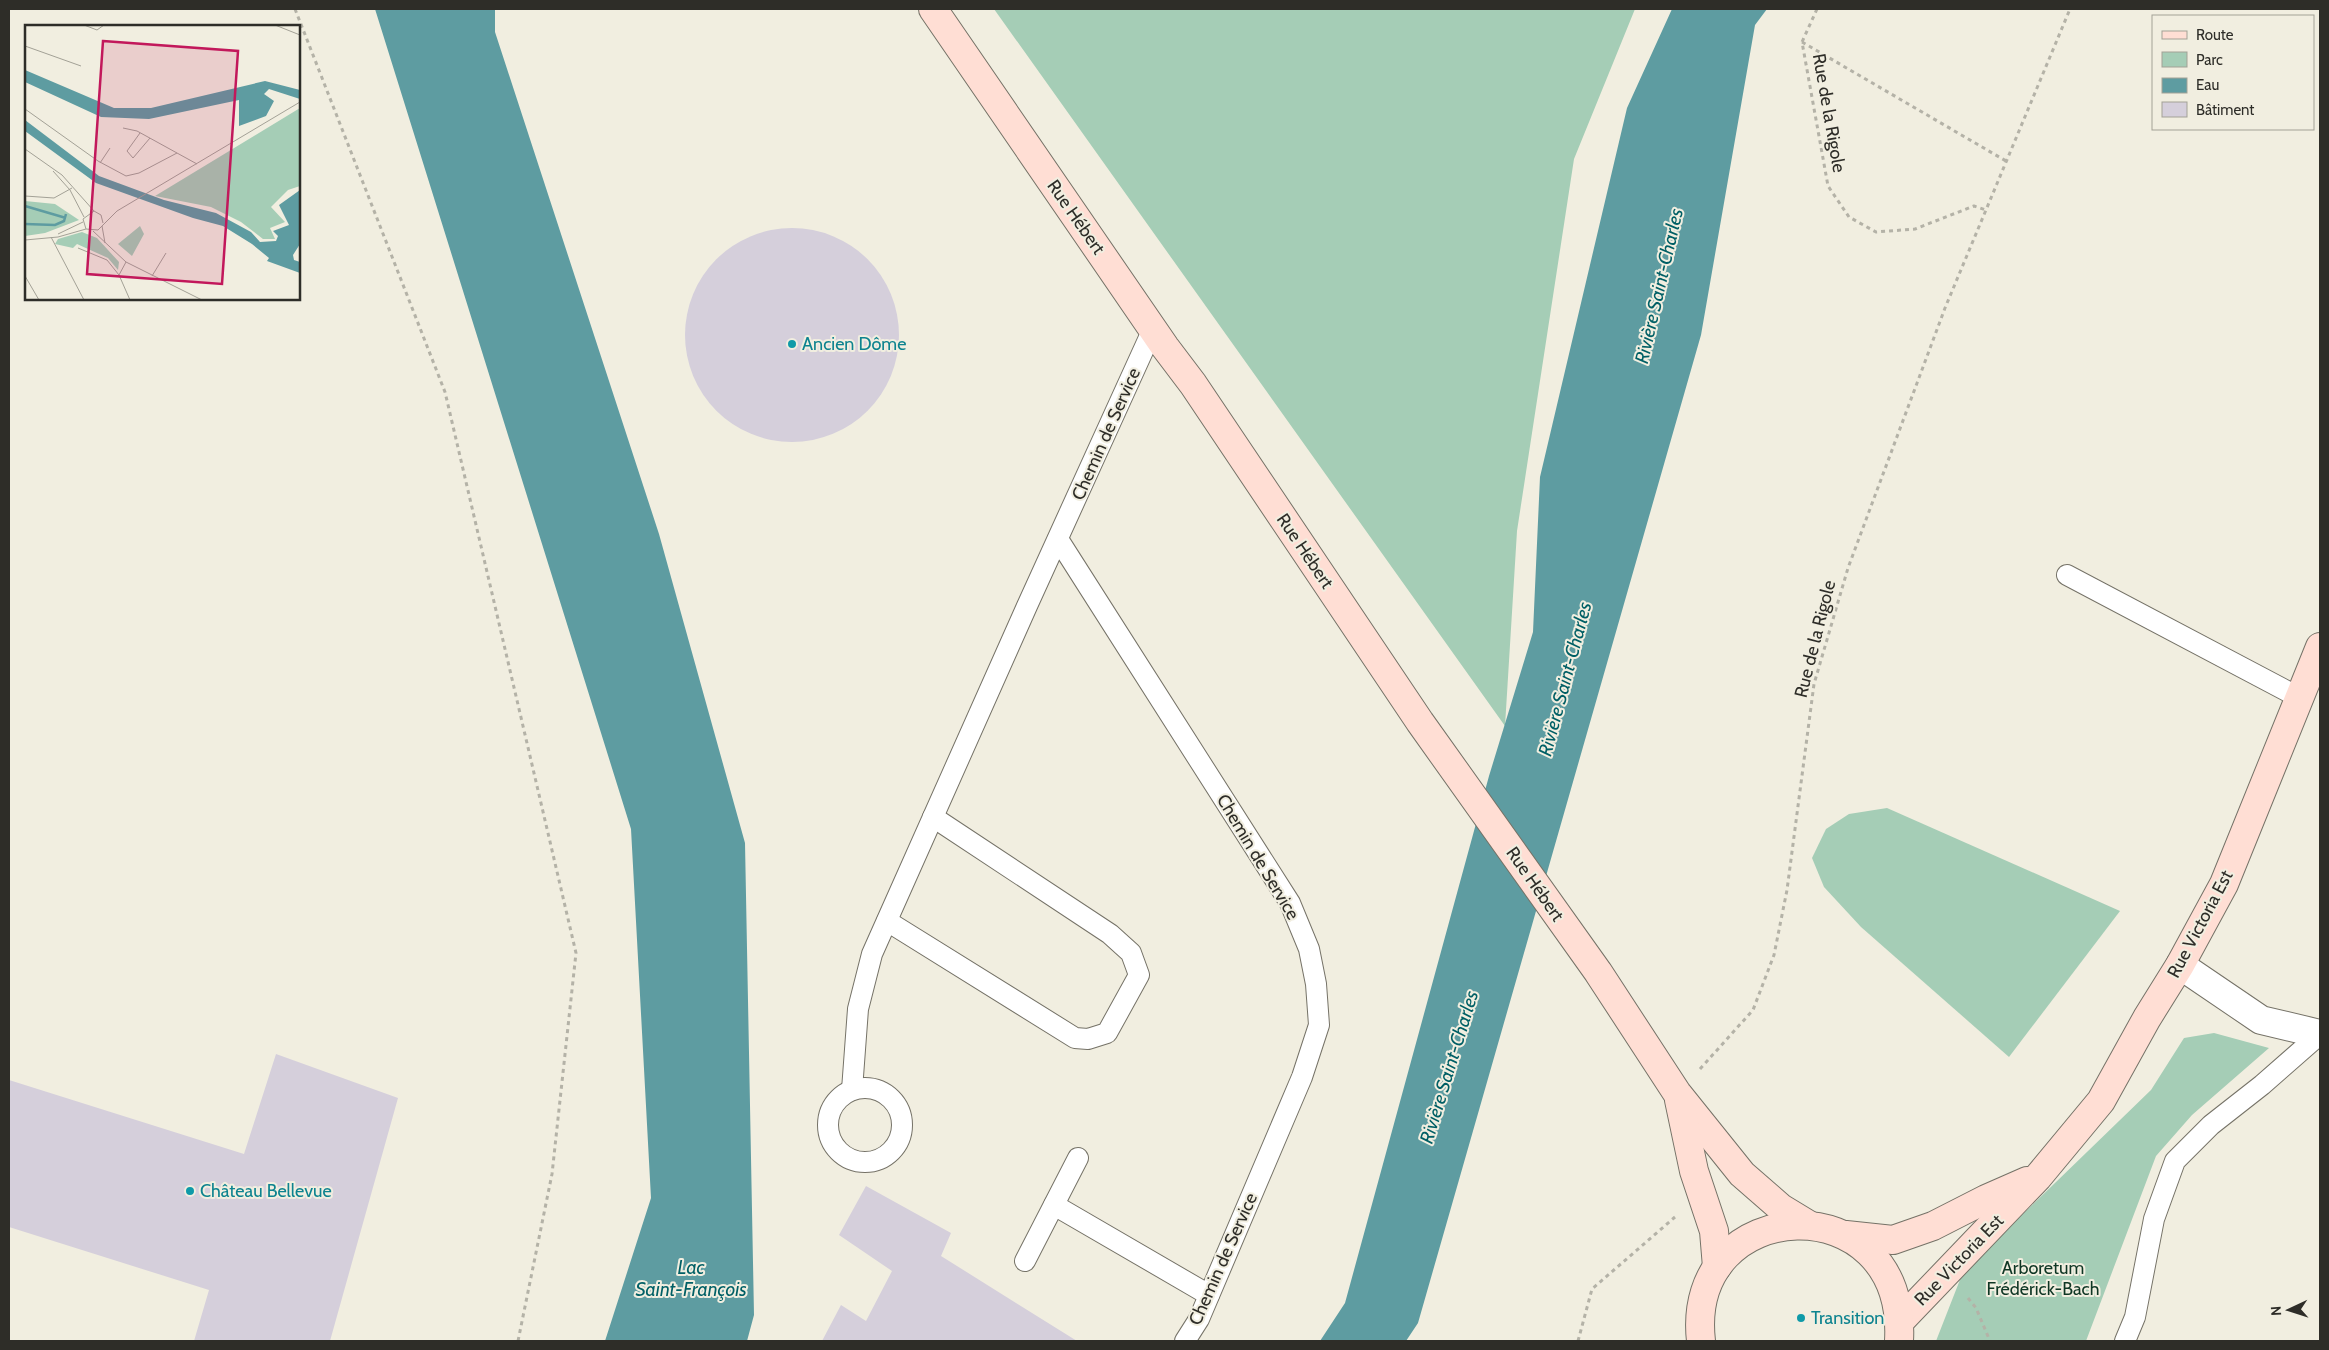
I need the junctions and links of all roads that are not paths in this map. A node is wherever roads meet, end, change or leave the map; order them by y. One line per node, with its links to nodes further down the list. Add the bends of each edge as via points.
1 (933, 9): 2 (main road, Rue Hébert)
2 (1153, 329): 3 (lane, Chemin de Service); 12 (main road, Rue Hébert, via 1420,722 1598,972)
3 (1058, 539): 7 (lane, Chemin de Service); 20 (lane, Chemin de Service, via 1290,903 1309,948 1319,1025 1302,1077)
4 (2067, 575): 6 (lane)
5 (2320, 647): 6 (main road, Rue Victoria Est)
6 (2300, 698): 9 (main road, Rue Victoria Est, via 2224,884)
7 (933, 817): 8 (lane, Chemin de Service); 8 (lane, via 1110,934 1130,953 1139,975 1107,1033 1088,1039 1075,1038)
8 (886, 921): 11 (lane, Chemin de Service, via 872,954 858,1009)
9 (2180, 965): 10 (street, via 2262,1020); 14 (main road, Rue Victoria Est, via 2101,1101)
10 (2320, 1035): 24 (lane, via 2211,1125 2175,1161 2154,1219 2135,1317)
11 (852, 1090)
12 (1677, 1094): 16 (main road, Rue Hébert, via 1742,1174 1781,1208); 19 (main road, Rue Hébert, via 1694,1170 1714,1231)
13 (1078, 1158): 15 (lane)
14 (2038, 1177): 17 (main road, Rue Victoria Est, via 1933,1226 1893,1240); 21 (main road, Rue Victoria Est)
15 (1054, 1205): 18 (lane); 20 (lane)
16 (1809, 1225): 17 (main road); 19 (main road, via 1782,1226 1757,1234 1735,1248)
17 (1844, 1235): 21 (main road, via 1866,1250 1884,1270 1896,1295)
18 (1025, 1261)
19 (1718, 1267): 22 (main road, via 1704,1293)
20 (1209, 1295): 23 (lane, Chemin de Service)
21 (1899, 1331)
22 (1696, 1335)
23 (1186, 1341)
24 (2125, 1341)

